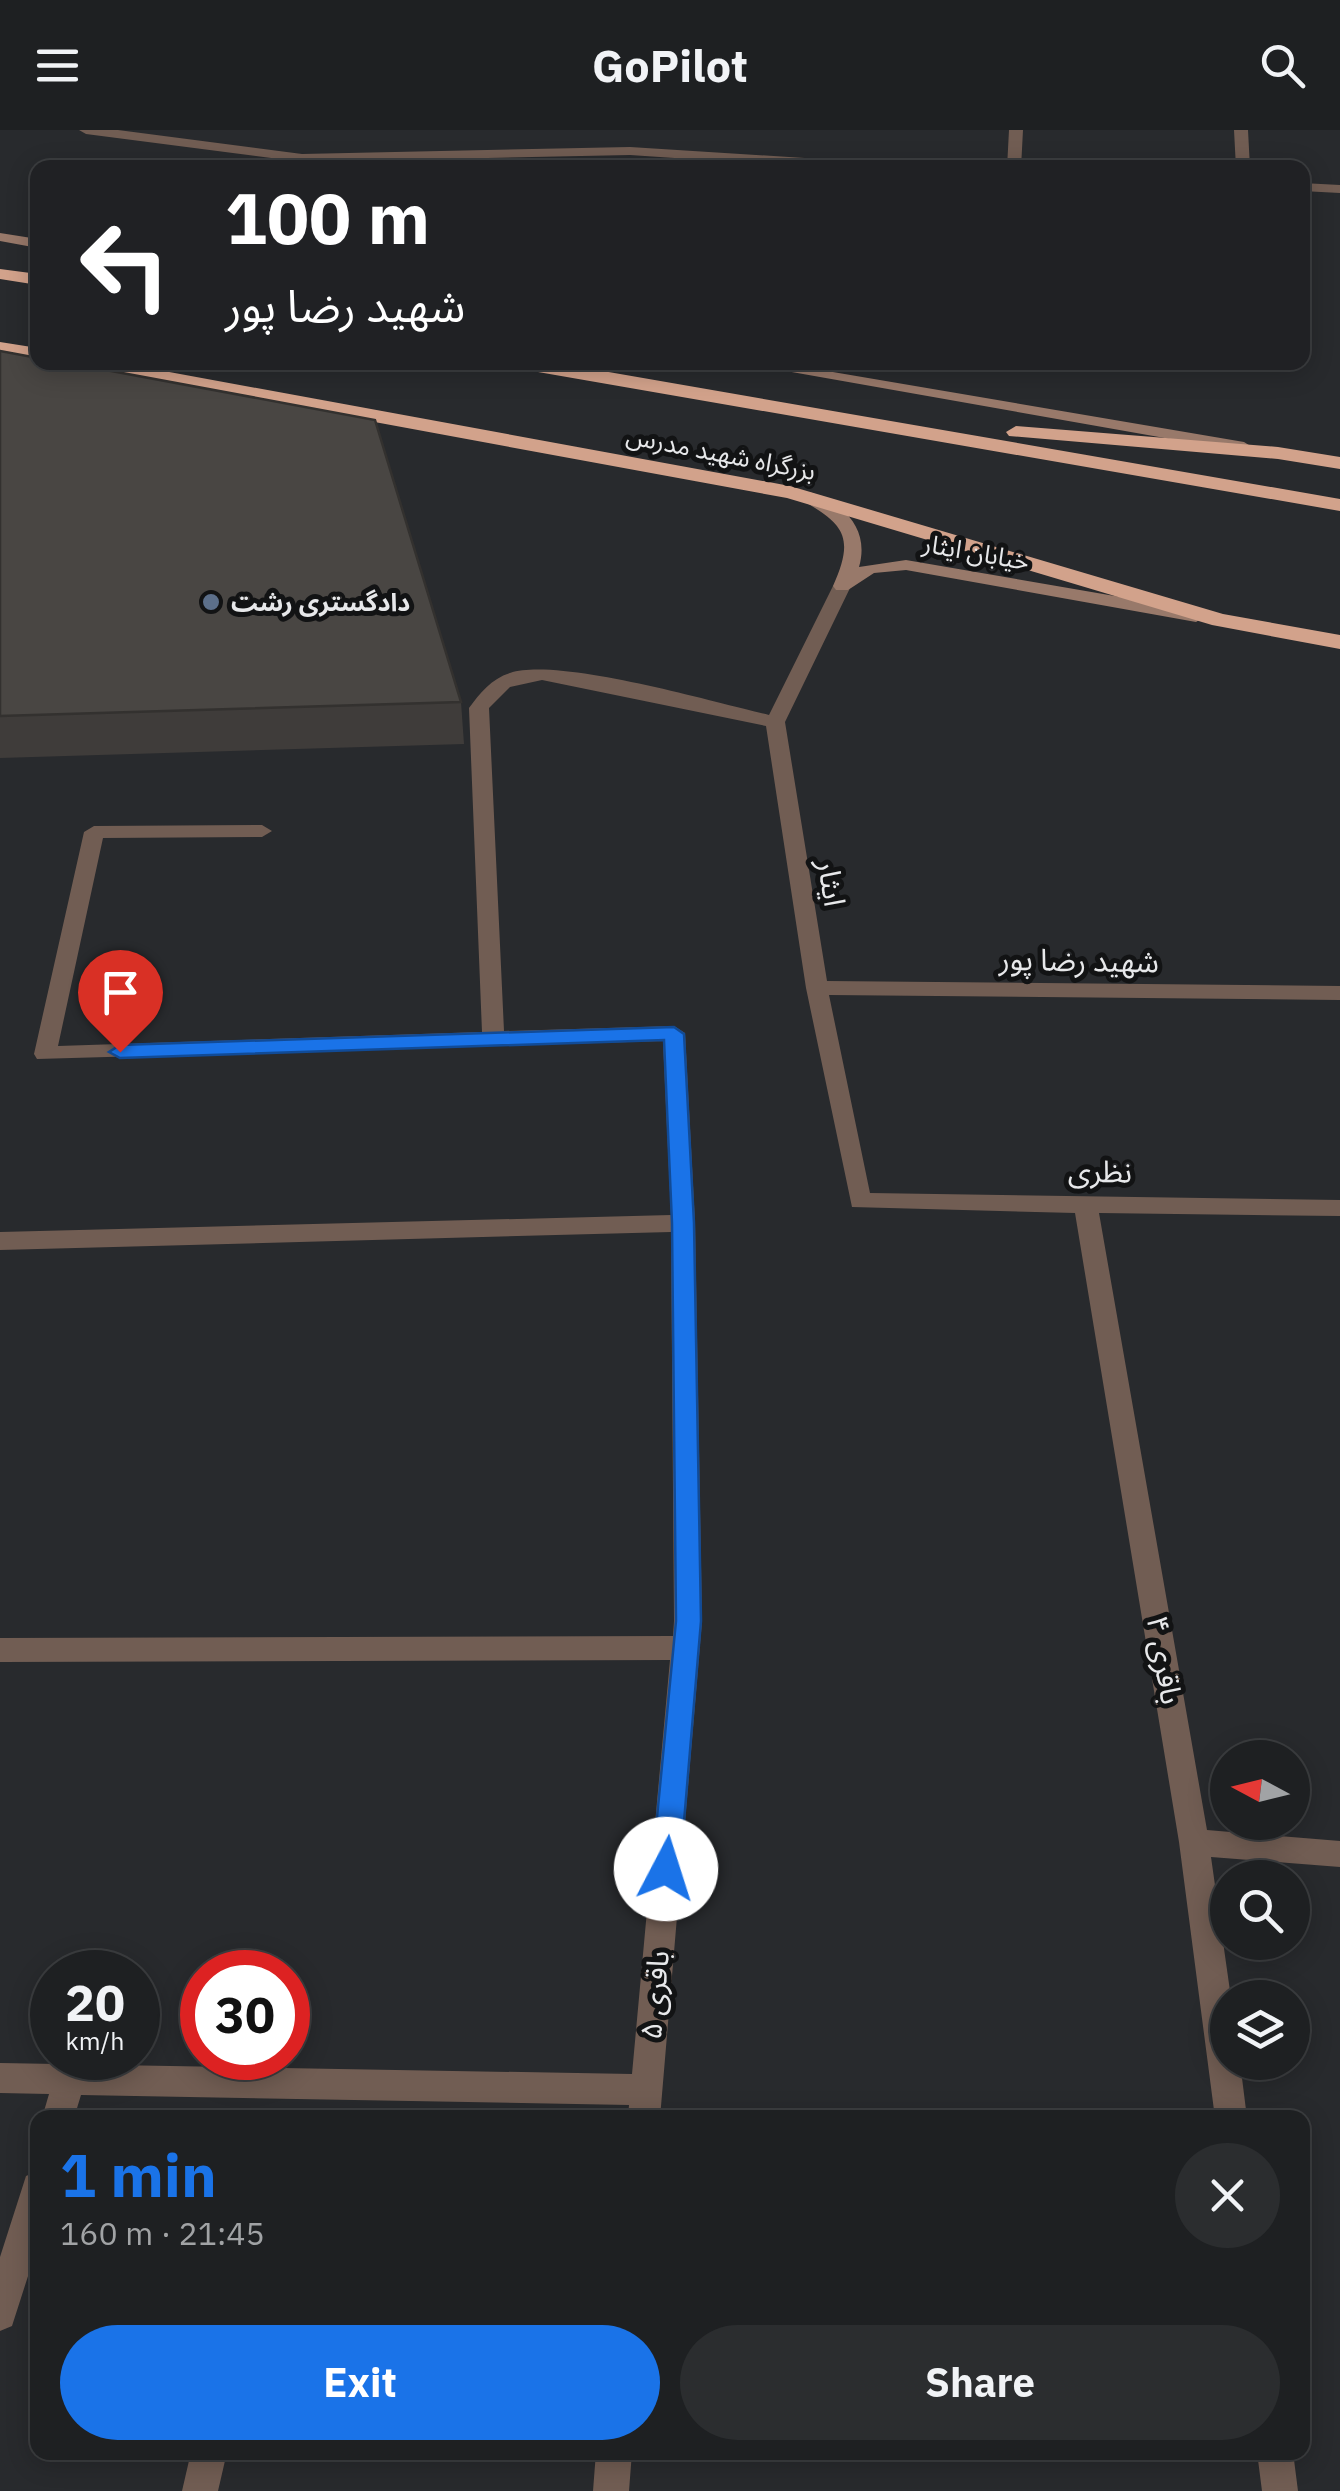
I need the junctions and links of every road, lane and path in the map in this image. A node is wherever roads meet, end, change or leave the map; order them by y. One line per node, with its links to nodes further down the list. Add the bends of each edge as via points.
1 (86, 130): 6 (street)
2 (631, 130): 5 (street)
3 (1016, 130): 9 (street)
4 (1241, 130): 10 (street)
5 (630, 150): 7 (street); 8 (street)
6 (277, 160)
7 (373, 160)
8 (779, 160)
9 (1014, 160)
10 (1243, 160)
11 (1310, 187): 12 (street)
12 (1340, 189)
13 (0, 237): 14 (street)
14 (30, 243)
15 (0, 274): 16 (highway)
16 (30, 279)
17 (0, 348): 18 (highway)
18 (30, 353)
19 (125, 370): 25 (highway, بزرگراه شهید مدرس)
20 (561, 370): 22 (highway, بزرگراه شهید مدرس)
21 (790, 370): 23 (street)
22 (828, 416): 23 (highway); 26 (highway, بزرگراه شهید مدرس)
23 (1278, 453): 24 (highway)
24 (1340, 463)
25 (809, 497): 27 (street, via 851,529 854,560); 28 (highway, بزرگراه شهید مدرس)
26 (1340, 505)
27 (842, 586): 28 (street, خیابان ایثار, via 870,568 906,565); 30 (street)
28 (1220, 620): 29 (highway, بزرگراه شهید مدرس)
29 (1340, 642)
30 (775, 722): 32 (street, ایثار); 34 (street, via 556,674 522,673 494,686 479,708)
31 (262, 831): 34 (street, via 94,832 45,1054)
32 (817, 988): 33 (street, شهید رضا پور); 35 (street, ایثار)
33 (1340, 993)
34 (493, 1037): 38 (street, باقری ۵, via 674,1034)
35 (860, 1201): 36 (street, نظری)
36 (1086, 1205): 37 (street, نظری); 42 (street, باقری ۴)
37 (1340, 1208)
38 (683, 1223): 39 (street); 40 (street, باقری ۵)
39 (0, 1241)
40 (686, 1648): 41 (street); 48 (street, باقری ۵)
41 (0, 1650)
42 (1194, 1842): 43 (street); 50 (street, باقری ۴)
43 (1340, 1854)
44 (0, 2078): 45 (street)
45 (30, 2078)
46 (69, 2080): 49 (street)
47 (114, 2080): 48 (street)
48 (645, 2104)
49 (60, 2110)
50 (1230, 2110)
51 (30, 2215): 52 (street)
52 (0, 2314)
53 (207, 2460): 56 (street)
54 (613, 2460): 57 (street)
55 (1276, 2460): 58 (street)
56 (200, 2491)
57 (611, 2491)
58 (1280, 2491)

